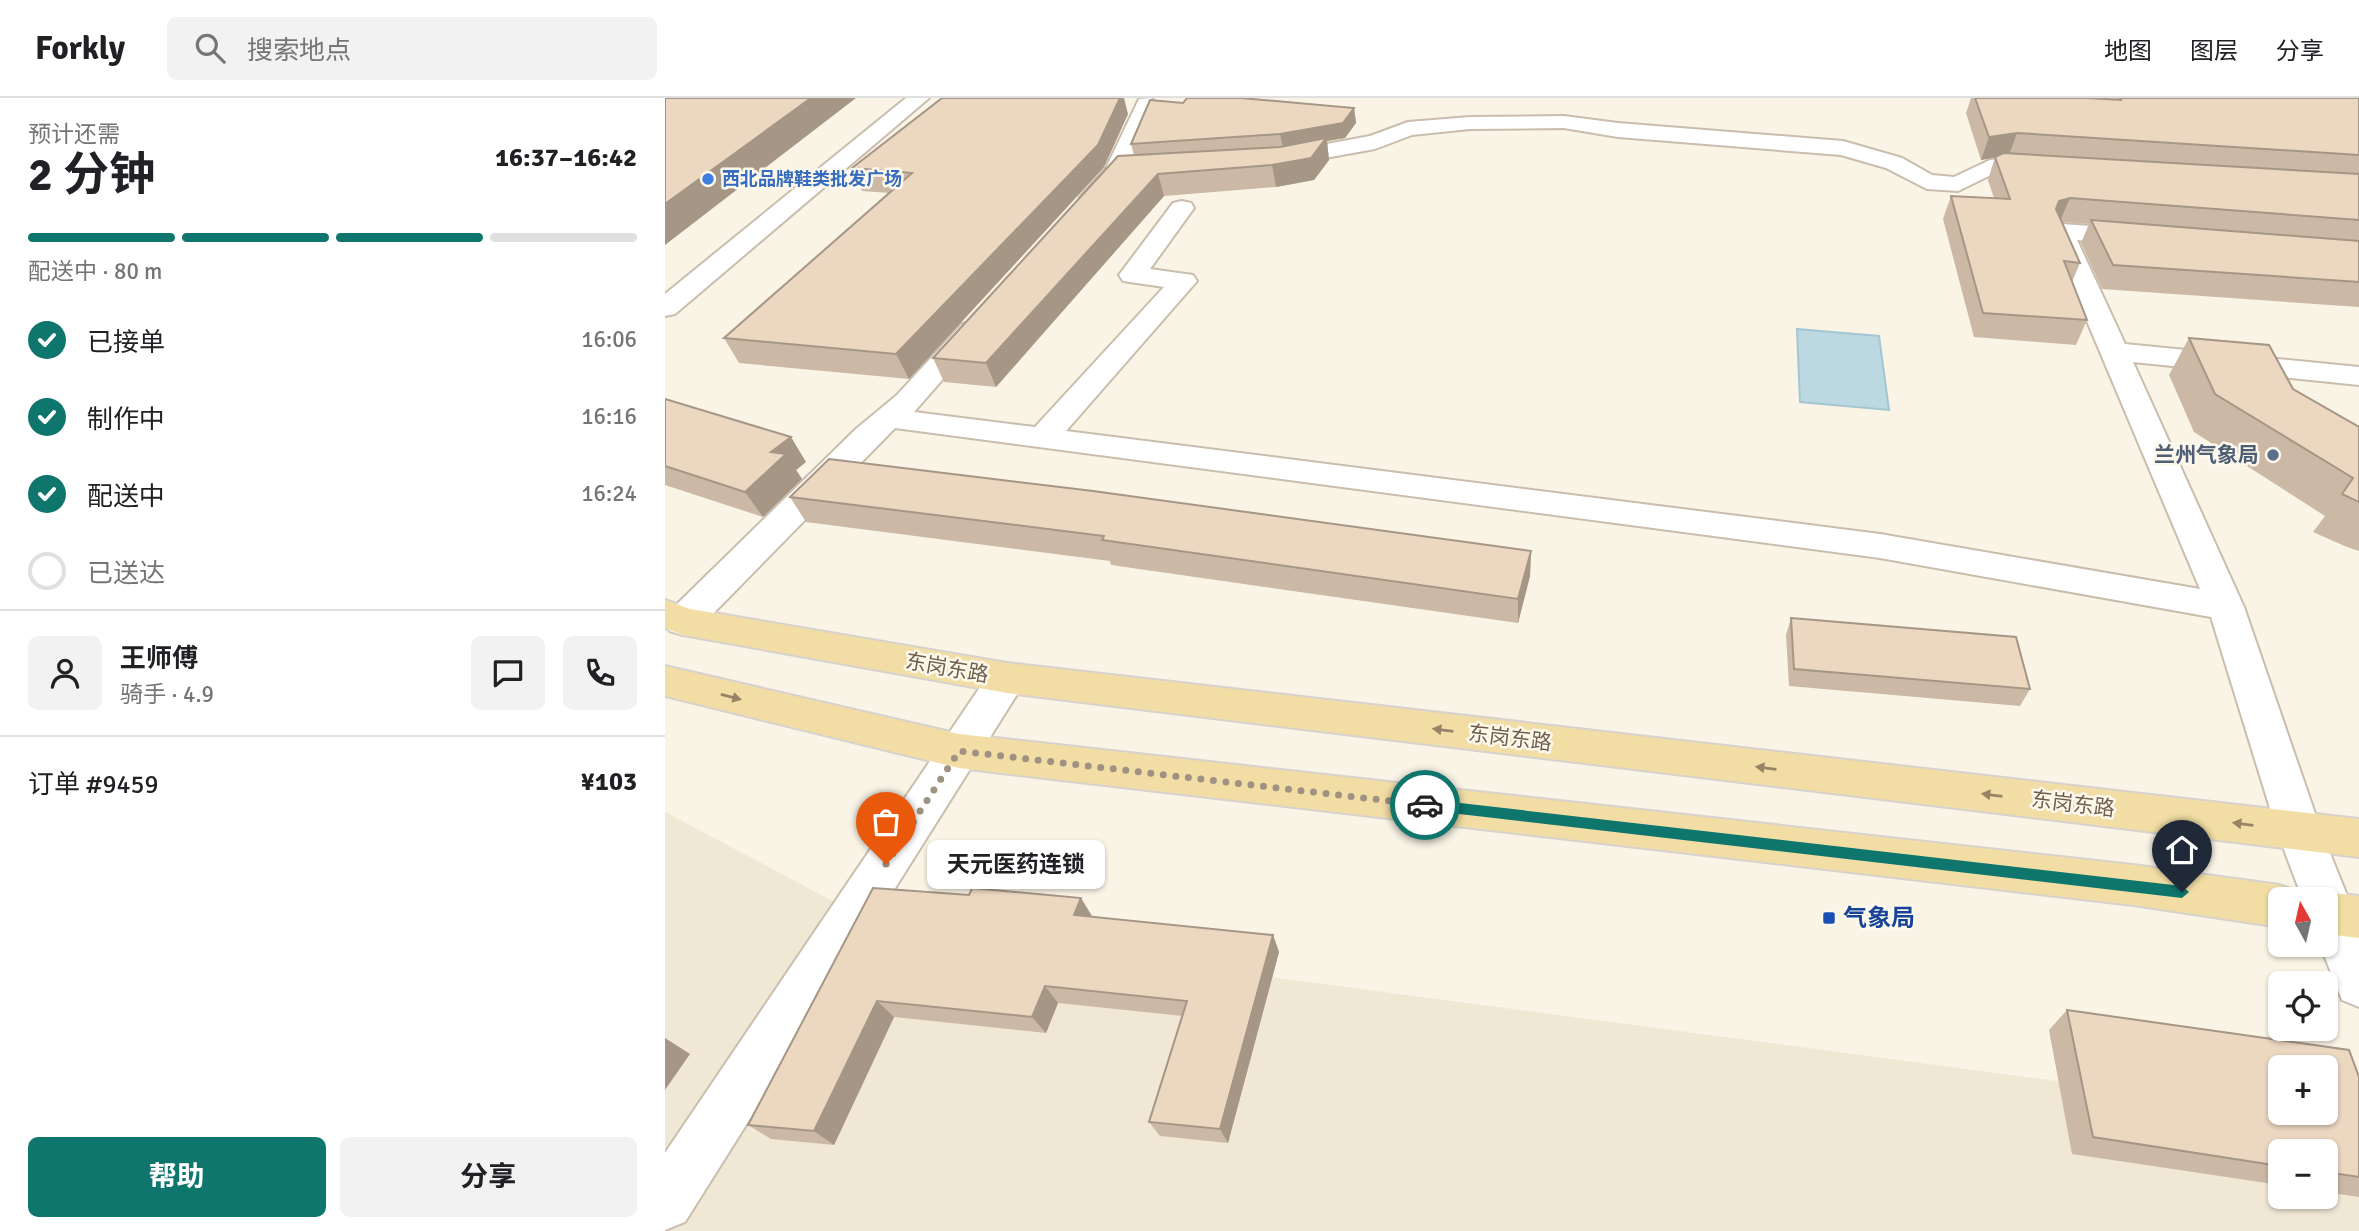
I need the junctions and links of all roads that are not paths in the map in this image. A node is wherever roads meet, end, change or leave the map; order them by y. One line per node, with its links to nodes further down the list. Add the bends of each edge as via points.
1 (919, 98): 8 (street)
2 (1146, 103): 6 (street, via 1128,169)
3 (1256, 161): 4 (street, via 1375,142 1408,128 1470,122 1563,122 1843,148 1894,163 1927,182 1958,184 1990,167 2009,164)
4 (2063, 168)
5 (1182, 208): 13 (street, via 1132,275 1184,281)
6 (1071, 220)
7 (2169, 240): 10 (street, via 2061,231)
8 (665, 308)
9 (989, 311): 12 (street)
10 (2115, 352): 11 (street); 14 (street)
11 (2359, 376)
12 (888, 418): 13 (street); 15 (street)
13 (1044, 437): 14 (street, via 1880,546)
14 (2226, 607): 19 (street)
15 (674, 617): 16 (main road, 东岗东路)
16 (1007, 678): 18 (street); 19 (main road, 东岗东路, one-way to 16)
17 (665, 681): 18 (main road, one-way to 18)
18 (959, 751): 21 (main road); 24 (street)
19 (2299, 831): 20 (main road, 东岗东路); 22 (street)
20 (2359, 838)
21 (2268, 904)
22 (2339, 914): 23 (street)
23 (2359, 984)
24 (665, 1202)

